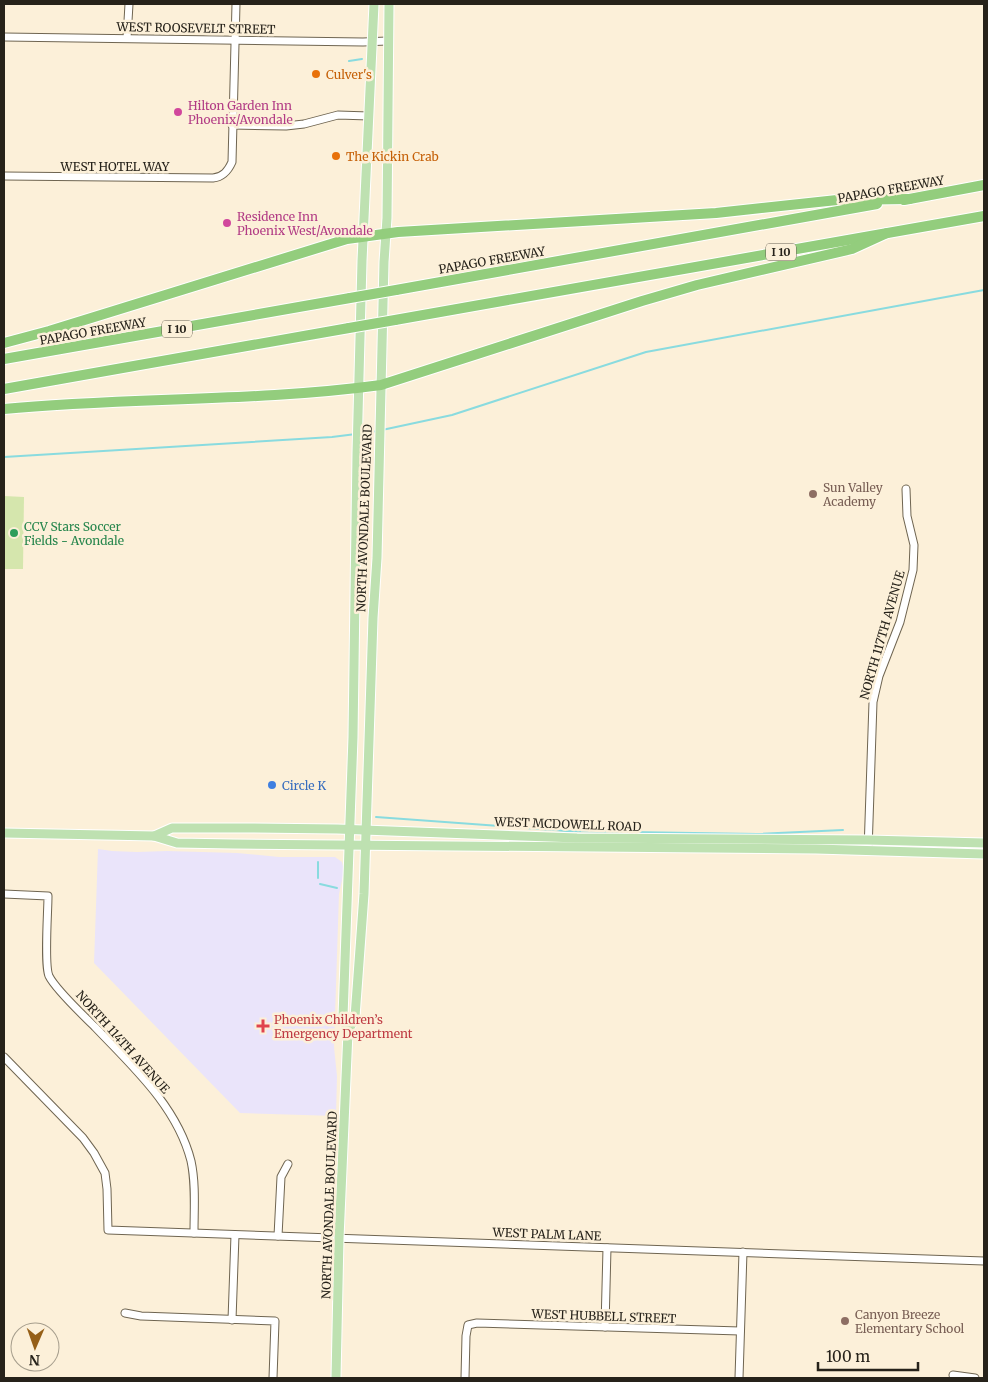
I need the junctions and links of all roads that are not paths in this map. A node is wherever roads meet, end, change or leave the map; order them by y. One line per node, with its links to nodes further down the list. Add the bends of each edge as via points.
1 (129, 4): 6 (street)
2 (236, 4): 7 (street)
3 (374, 4): 8 (main road, NORTH AVONDALE BOULEVARD)
4 (389, 4): 9 (main road, NORTH AVONDALE BOULEVARD)
5 (4, 36): 6 (street, WEST ROOSEVELT STREET)
6 (127, 38): 7 (street, WEST ROOSEVELT STREET)
7 (235, 40): 8 (street, WEST ROOSEVELT STREET); 11 (street)
8 (372, 40): 9 (street, WEST ROOSEVELT STREET); 10 (main road, NORTH AVONDALE BOULEVARD)
9 (388, 41): 17 (main road, NORTH AVONDALE BOULEVARD)
10 (369, 116): 11 (street, via 338,115 286,126); 18 (main road, NORTH AVONDALE BOULEVARD)
11 (232, 125): 12 (street, WEST HOTEL WAY, via 232,162 219,178)
12 (4, 176)
13 (984, 185): 14 (highway, PAPAGO FREEWAY / I 10)
14 (910, 199): 17 (highway, via 837,200 706,214); 20 (highway, PAPAGO FREEWAY / I 10, bridge)
15 (984, 216): 16 (highway, I 10)
16 (887, 233): 21 (highway, via 852,249 642,301); 23 (highway, I 10, bridge)
17 (386, 234): 18 (highway); 21 (main road, NORTH AVONDALE BOULEVARD)
18 (363, 237): 19 (highway, via 347,238); 22 (main road, NORTH AVONDALE BOULEVARD)
19 (4, 343)
20 (4, 359)
21 (382, 385): 22 (highway); 27 (main road, NORTH AVONDALE BOULEVARD)
22 (358, 388): 24 (highway); 26 (main road, NORTH AVONDALE BOULEVARD)
23 (4, 389)
24 (4, 409)
25 (906, 490): 32 (street, NORTH 117TH AVENUE, via 907,516 914,546 913,570 900,622 879,676 873,702)
26 (354, 638): 27 (main road); 28 (main road, NORTH AVONDALE BOULEVARD)
27 (372, 640): 29 (main road, NORTH AVONDALE BOULEVARD)
28 (350, 830): 29 (main road, WEST MCDOWELL ROAD); 31 (main road, WEST MCDOWELL ROAD, via 172,828); 34 (main road, NORTH AVONDALE BOULEVARD)
29 (366, 830): 32 (main road, WEST MCDOWELL ROAD, via 577,838); 35 (main road, NORTH AVONDALE BOULEVARD)
30 (4, 833): 31 (main road, WEST MCDOWELL ROAD)
31 (154, 836): 34 (main road, WEST MCDOWELL ROAD, via 177,843)
32 (868, 840): 33 (main road, WEST MCDOWELL ROAD); 36 (street, NORTH 117TH AVENUE)
33 (984, 843)
34 (349, 846): 35 (main road, WEST MCDOWELL ROAD); 39 (main road, NORTH AVONDALE BOULEVARD, via 343,1017)
35 (366, 846): 36 (main road, WEST MCDOWELL ROAD); 39 (main road, NORTH AVONDALE BOULEVARD, via 355,1018)
36 (868, 851): 37 (main road, WEST MCDOWELL ROAD)
37 (984, 854)
38 (4, 894): 42 (street, NORTH 114TH AVENUE, via 48,896 49,975 157,1094 182,1136 191,1161)
39 (348, 1032): 45 (main road, NORTH AVONDALE BOULEVARD)
40 (4, 1056): 42 (street, WEST PALM LANE, via 94,1153 105,1173 108,1230)
41 (288, 1164): 44 (street, via 281,1177)
42 (194, 1233): 43 (street, WEST PALM LANE)
43 (235, 1234): 44 (street, WEST PALM LANE); 50 (street)
44 (278, 1236): 45 (street, WEST PALM LANE)
45 (339, 1238): 46 (street, WEST PALM LANE); 55 (main road, NORTH AVONDALE BOULEVARD)
46 (607, 1248): 47 (street, WEST PALM LANE); 51 (street)
47 (743, 1252): 48 (street, WEST PALM LANE); 52 (street)
48 (984, 1260)
49 (125, 1313): 50 (street)
50 (232, 1320): 54 (street, via 275,1321)
51 (605, 1327): 52 (street, WEST HUBBELL STREET); 56 (street, WEST HUBBELL STREET, via 468,1325)
52 (740, 1331): 57 (street)
53 (953, 1375): 58 (street)
54 (273, 1378)
55 (336, 1378)
56 (465, 1378)
57 (739, 1378)
58 (975, 1378)

